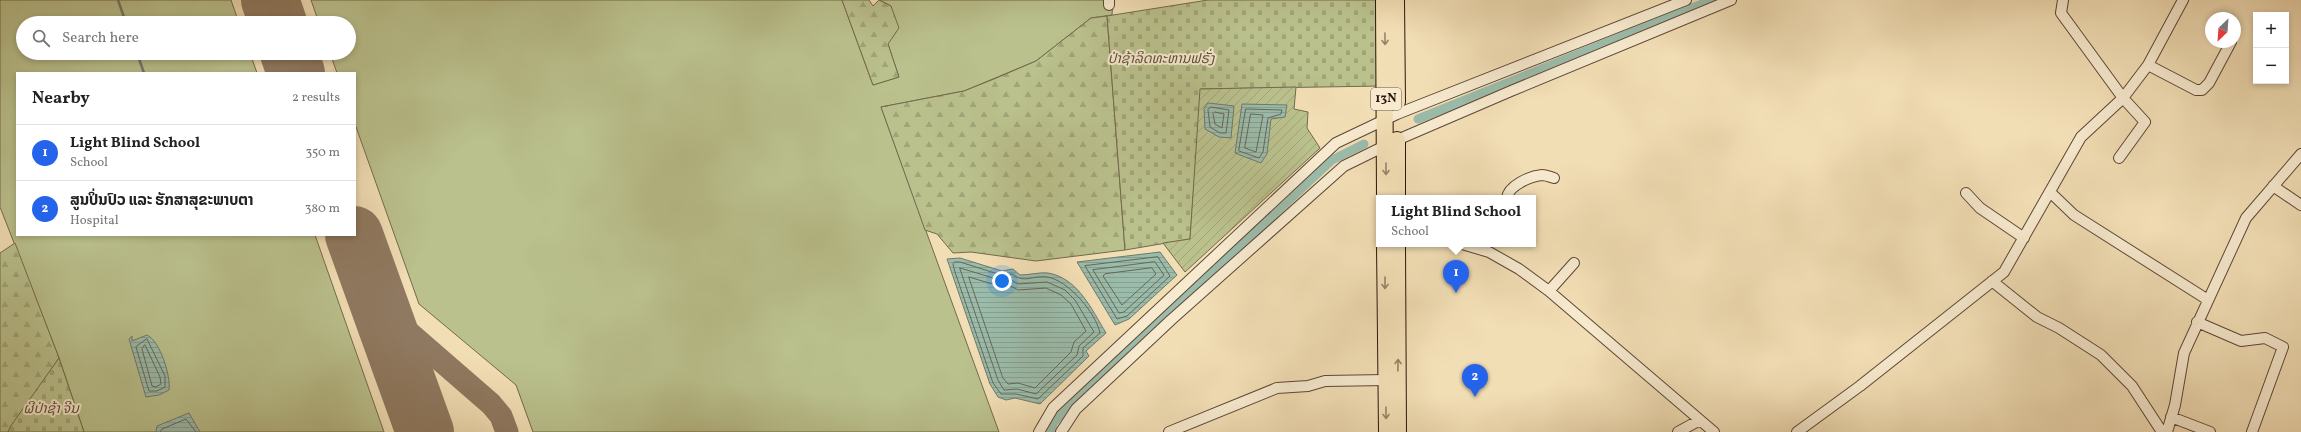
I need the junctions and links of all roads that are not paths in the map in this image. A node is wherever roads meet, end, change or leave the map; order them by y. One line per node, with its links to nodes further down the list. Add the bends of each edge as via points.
1 (1384, 0): 10 (highway, 13N, one-way to 10)
2 (1396, 0): 10 (highway, 13N)
3 (1686, 0): 10 (street)
4 (1731, 0): 11 (street)
5 (2063, 0): 9 (street, via 2061,13)
6 (2183, 0): 8 (street)
7 (2229, 48): 8 (street, via 2202,90 2196,90)
8 (2148, 65): 9 (street)
9 (2123, 98): 13 (street, via 2145,122); 16 (street, via 2081,138)
10 (1391, 117): 11 (highway, 13N); 34 (street, via 1336,143 1053,408)
11 (1391, 143): 18 (highway, 13N, one-way to 18); 19 (highway, 13N); 35 (street, via 1344,166 1171,320 1076,409)
12 (2301, 154): 15 (street)
13 (2119, 158)
14 (1554, 178): 20 (street, via 1541,175 1518,183 1511,187)
15 (2273, 186): 21 (street); 29 (street, via 2246,218)
16 (2050, 192): 22 (street); 29 (street, via 2074,215)
17 (1966, 193): 22 (street, via 1980,208)
18 (1386, 195)
19 (1397, 195)
20 (1508, 195)
21 (2301, 205)
22 (2024, 238): 27 (street, via 2004,272)
23 (1385, 247): 31 (highway, one-way to 31)
24 (1397, 247): 38 (highway, one-way to 24)
25 (1492, 248): 28 (street)
26 (1574, 263): 28 (street)
27 (1992, 282): 41 (street); 42 (street, via 2037,317 2101,355 2132,386)
28 (1549, 291): 33 (street)
29 (2208, 300): 30 (street)
30 (2197, 322): 32 (street, via 2184,353); 45 (street, via 2241,341 2265,338 2283,347)
31 (1386, 380): 36 (street, via 1325,381 1308,386 1277,388); 37 (highway, one-way to 37)
32 (2171, 418): 43 (street); 44 (street)
33 (1700, 420): 39 (street); 40 (street)
34 (1039, 432)
35 (1061, 432)
36 (1169, 432)
37 (1387, 432)
38 (1398, 432)
39 (1678, 432)
40 (1714, 432)
41 (1797, 432)
42 (2162, 432)
43 (2167, 432)
44 (2210, 432)
45 (2252, 432)

